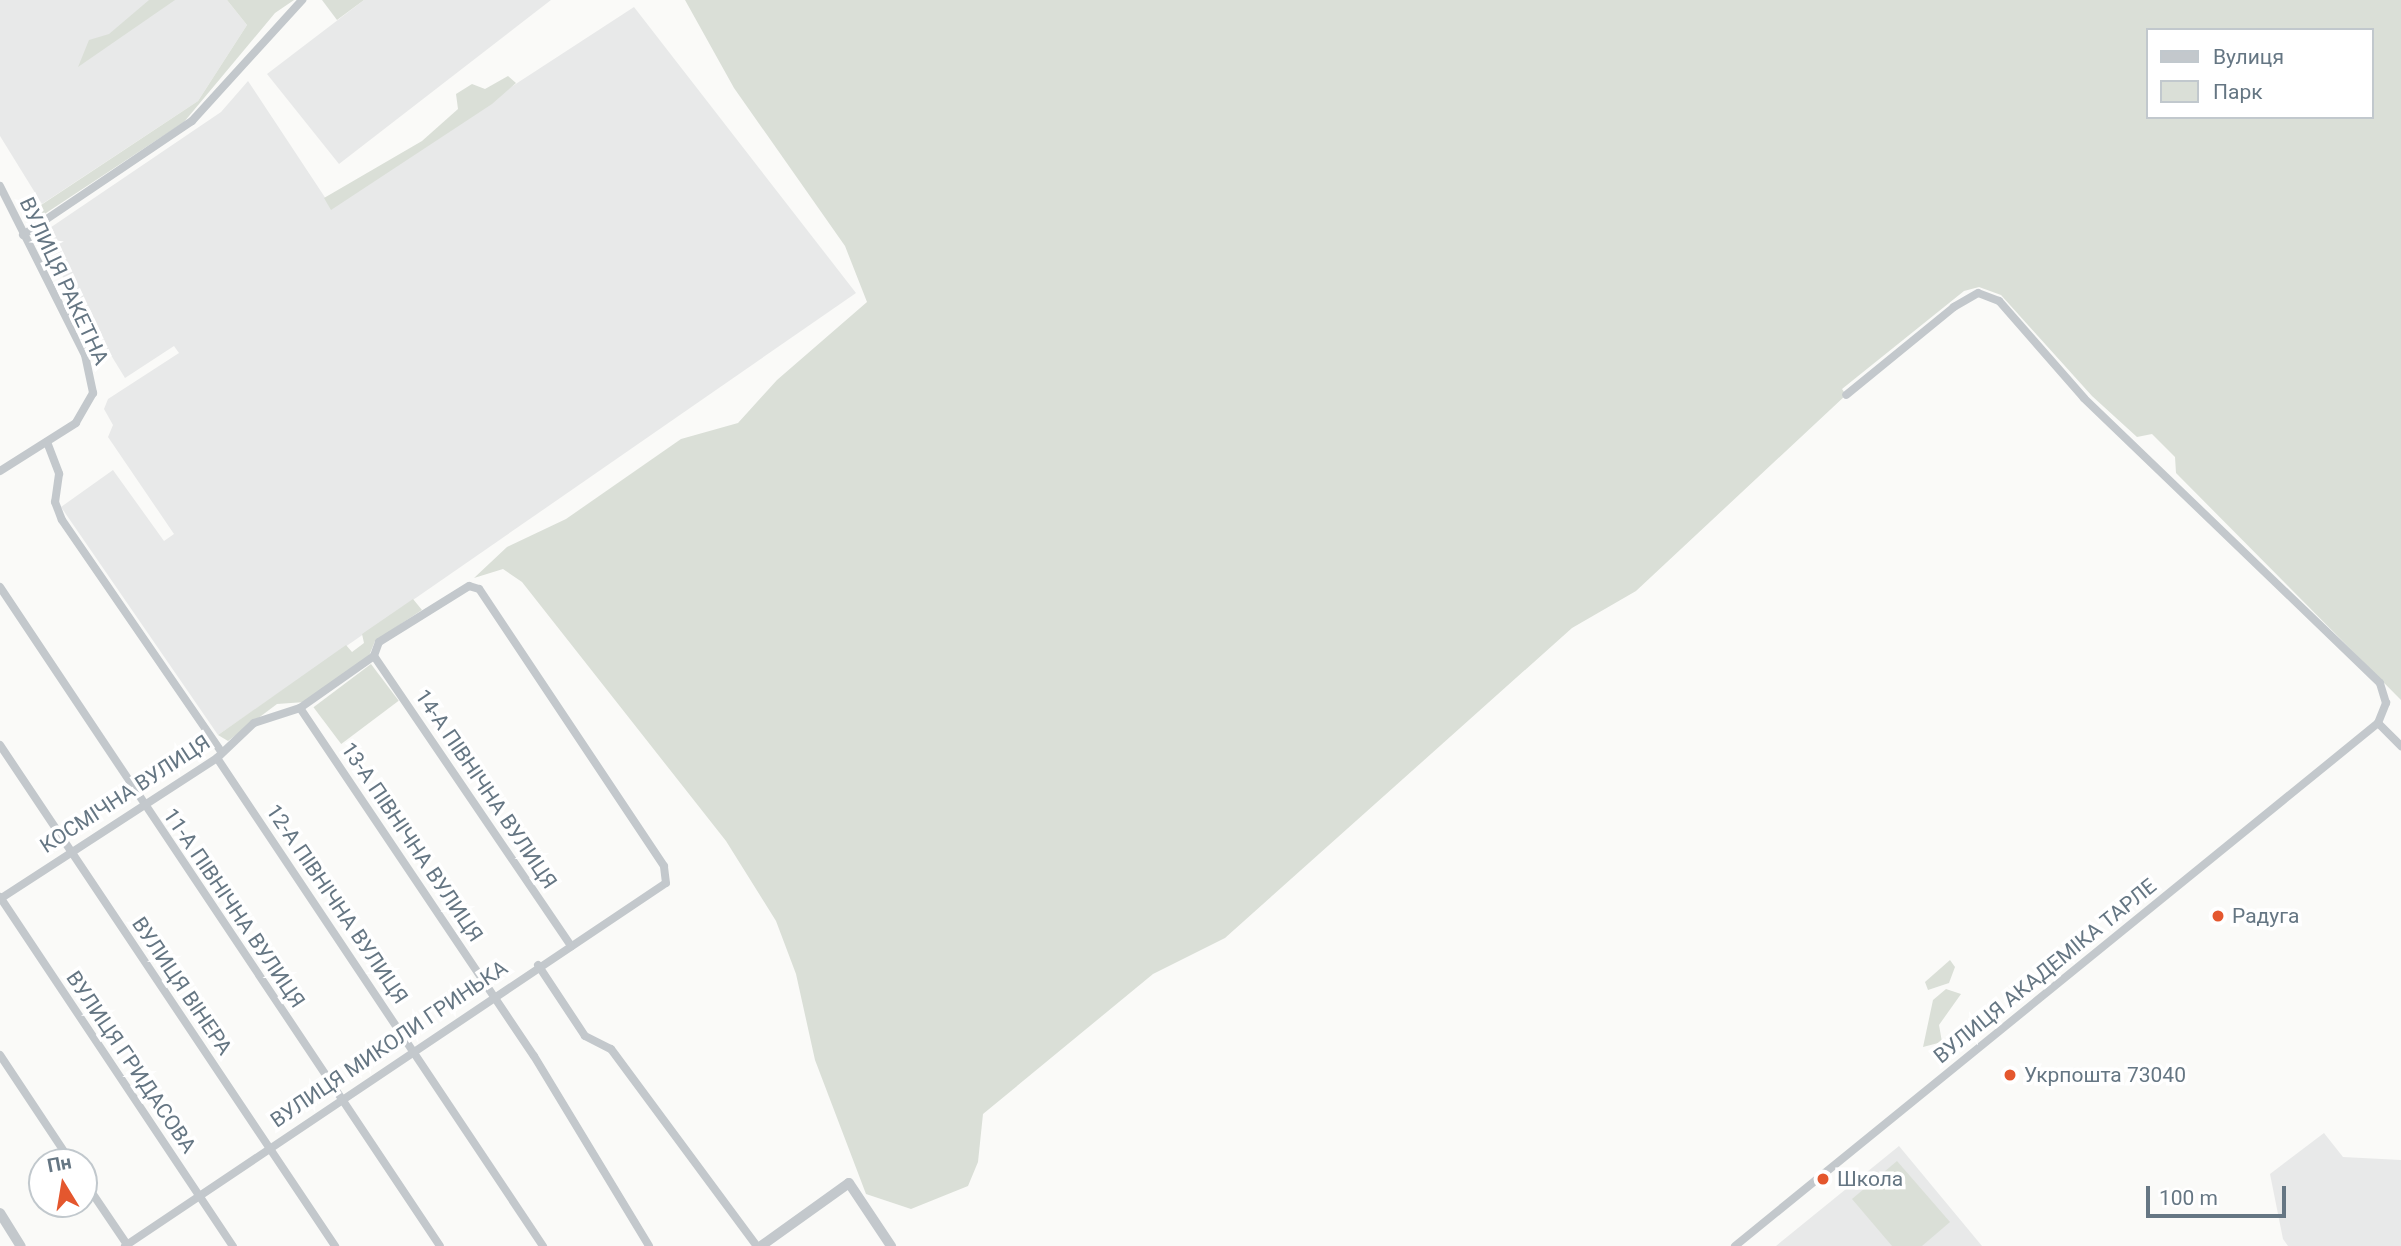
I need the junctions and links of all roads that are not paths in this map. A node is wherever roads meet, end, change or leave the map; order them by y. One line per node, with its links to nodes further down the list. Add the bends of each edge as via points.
1 (302, 0): 3 (street, via 192,121)
2 (0, 186): 3 (street, ВУЛИЦЯ РАКЕТНА)
3 (23, 234): 5 (street, ВУЛИЦЯ РАКЕТНА, via 85,355 93,383 85,411)
4 (1846, 395): 10 (street, via 1954,307 1978,293 1999,300 2084,398 2380,683 2386,703)
5 (47, 442): 6 (street, ВУЛИЦЯ РАКЕТНА); 13 (street, 12-А ПІВНІЧНА ВУЛИЦЯ, via 59,474 55,502 62,520)
6 (0, 471)
7 (0, 587): 14 (street, 11-А ПІВНІЧНА ВУЛИЦЯ)
8 (374, 654): 9 (street, КОСМІЧНА ВУЛИЦЯ); 16 (street, КОСМІЧНА ВУЛИЦЯ, via 472,585); 18 (street, 14-А ПІВНІЧНА ВУЛИЦЯ)
9 (300, 708): 13 (street, КОСМІЧНА ВУЛИЦЯ, via 269,714); 20 (street, 13-А ПІВНІЧНА ВУЛИЦЯ)
10 (2378, 723): 12 (street); 38 (street, ВУЛИЦЯ АКАДЕМІКА ТАРЛЕ)
11 (0, 745): 15 (street, ВУЛИЦЯ ВІНЕРА)
12 (2401, 746)
13 (219, 754): 14 (street, КОСМІЧНА ВУЛИЦЯ); 21 (street, 12-А ПІВНІЧНА ВУЛИЦЯ)
14 (143, 806): 15 (street, КОСМІЧНА ВУЛИЦЯ); 23 (street, 11-А ПІВНІЧНА ВУЛИЦЯ)
15 (71, 849): 17 (street, КОСМІЧНА ВУЛИЦЯ); 24 (street, ВУЛИЦЯ ВІНЕРА)
16 (667, 872): 18 (street, ВУЛИЦЯ МИКОЛИ ГРИНЬКА, via 657,894)
17 (0, 898): 26 (street, ВУЛИЦЯ ГРИДАСОВА)
18 (571, 946): 19 (street, ВУЛИЦЯ МИКОЛИ ГРИНЬКА)
19 (538, 965): 20 (street, ВУЛИЦЯ МИКОЛИ ГРИНЬКА); 36 (street, via 585,1036 611,1049)
20 (494, 995): 21 (street, ВУЛИЦЯ МИКОЛИ ГРИНЬКА); 35 (street, 13-А ПІВНІЧНА ВУЛИЦЯ)
21 (412, 1049): 23 (street, ВУЛИЦЯ МИКОЛИ ГРИНЬКА); 34 (street, 12-А ПІВНІЧНА ВУЛИЦЯ)
22 (0, 1055): 25 (street)
23 (342, 1097): 24 (street, ВУЛИЦЯ МИКОЛИ ГРИНЬКА); 33 (street, 11-А ПІВНІЧНА ВУЛИЦЯ)
24 (268, 1146): 26 (street, ВУЛИЦЯ МИКОЛИ ГРИНЬКА); 32 (street, ВУЛИЦЯ ВІНЕРА)
25 (62, 1148)
26 (198, 1195): 30 (street, ВУЛИЦЯ МИКОЛИ ГРИНЬКА); 31 (street, ВУЛИЦЯ ГРИДАСОВА)
27 (98, 1203): 30 (street)
28 (0, 1213): 29 (street)
29 (21, 1246)
30 (126, 1246)
31 (233, 1246)
32 (335, 1246)
33 (440, 1246)
34 (543, 1246)
35 (649, 1246)
36 (759, 1246): 37 (street, via 849,1183)
37 (891, 1246)
38 (1735, 1246)

